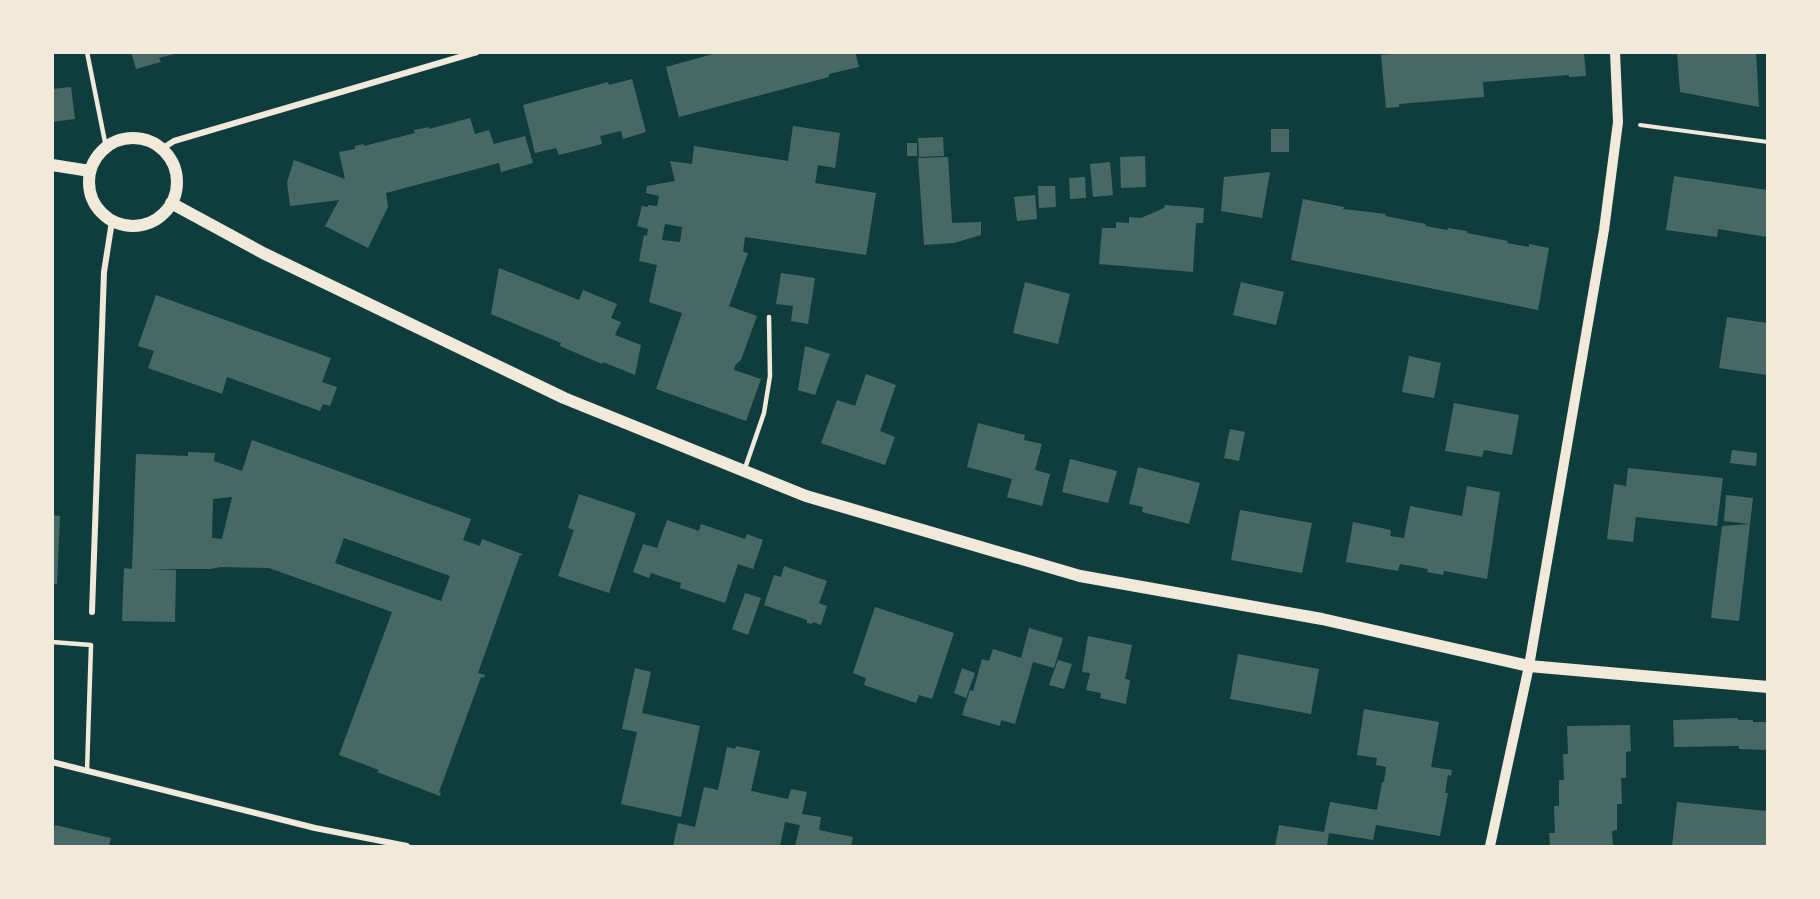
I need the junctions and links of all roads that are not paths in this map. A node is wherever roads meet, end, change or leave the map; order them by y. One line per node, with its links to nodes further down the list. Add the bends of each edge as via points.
1 (87, 52): 4 (lane)
2 (477, 52): 5 (street, via 174,141)
3 (1615, 52): 14 (street, via 1618,122 1604,230)
4 (106, 147): 5 (main road, via 133,138 147,140); 7 (main road)
5 (160, 150): 8 (main road, via 170,158 176,171)
6 (52, 165): 7 (main road)
7 (90, 171): 9 (main road, via 93,199 100,212)
8 (171, 203): 9 (main road, via 154,221 125,225); 11 (main road, via 263,253 564,398)
9 (112, 220): 12 (street, via 104,272)
10 (769, 317): 11 (lane, via 770,376 766,404)
11 (744, 471): 14 (main road, via 806,496 1080,576 1323,619)
12 (92, 612)
13 (52, 642): 17 (lane, via 91,645)
14 (1529, 666): 15 (main road); 19 (street)
15 (1767, 687)
16 (52, 762): 17 (street)
17 (87, 771): 18 (street, via 315,828)
18 (407, 846)
19 (1490, 846)

